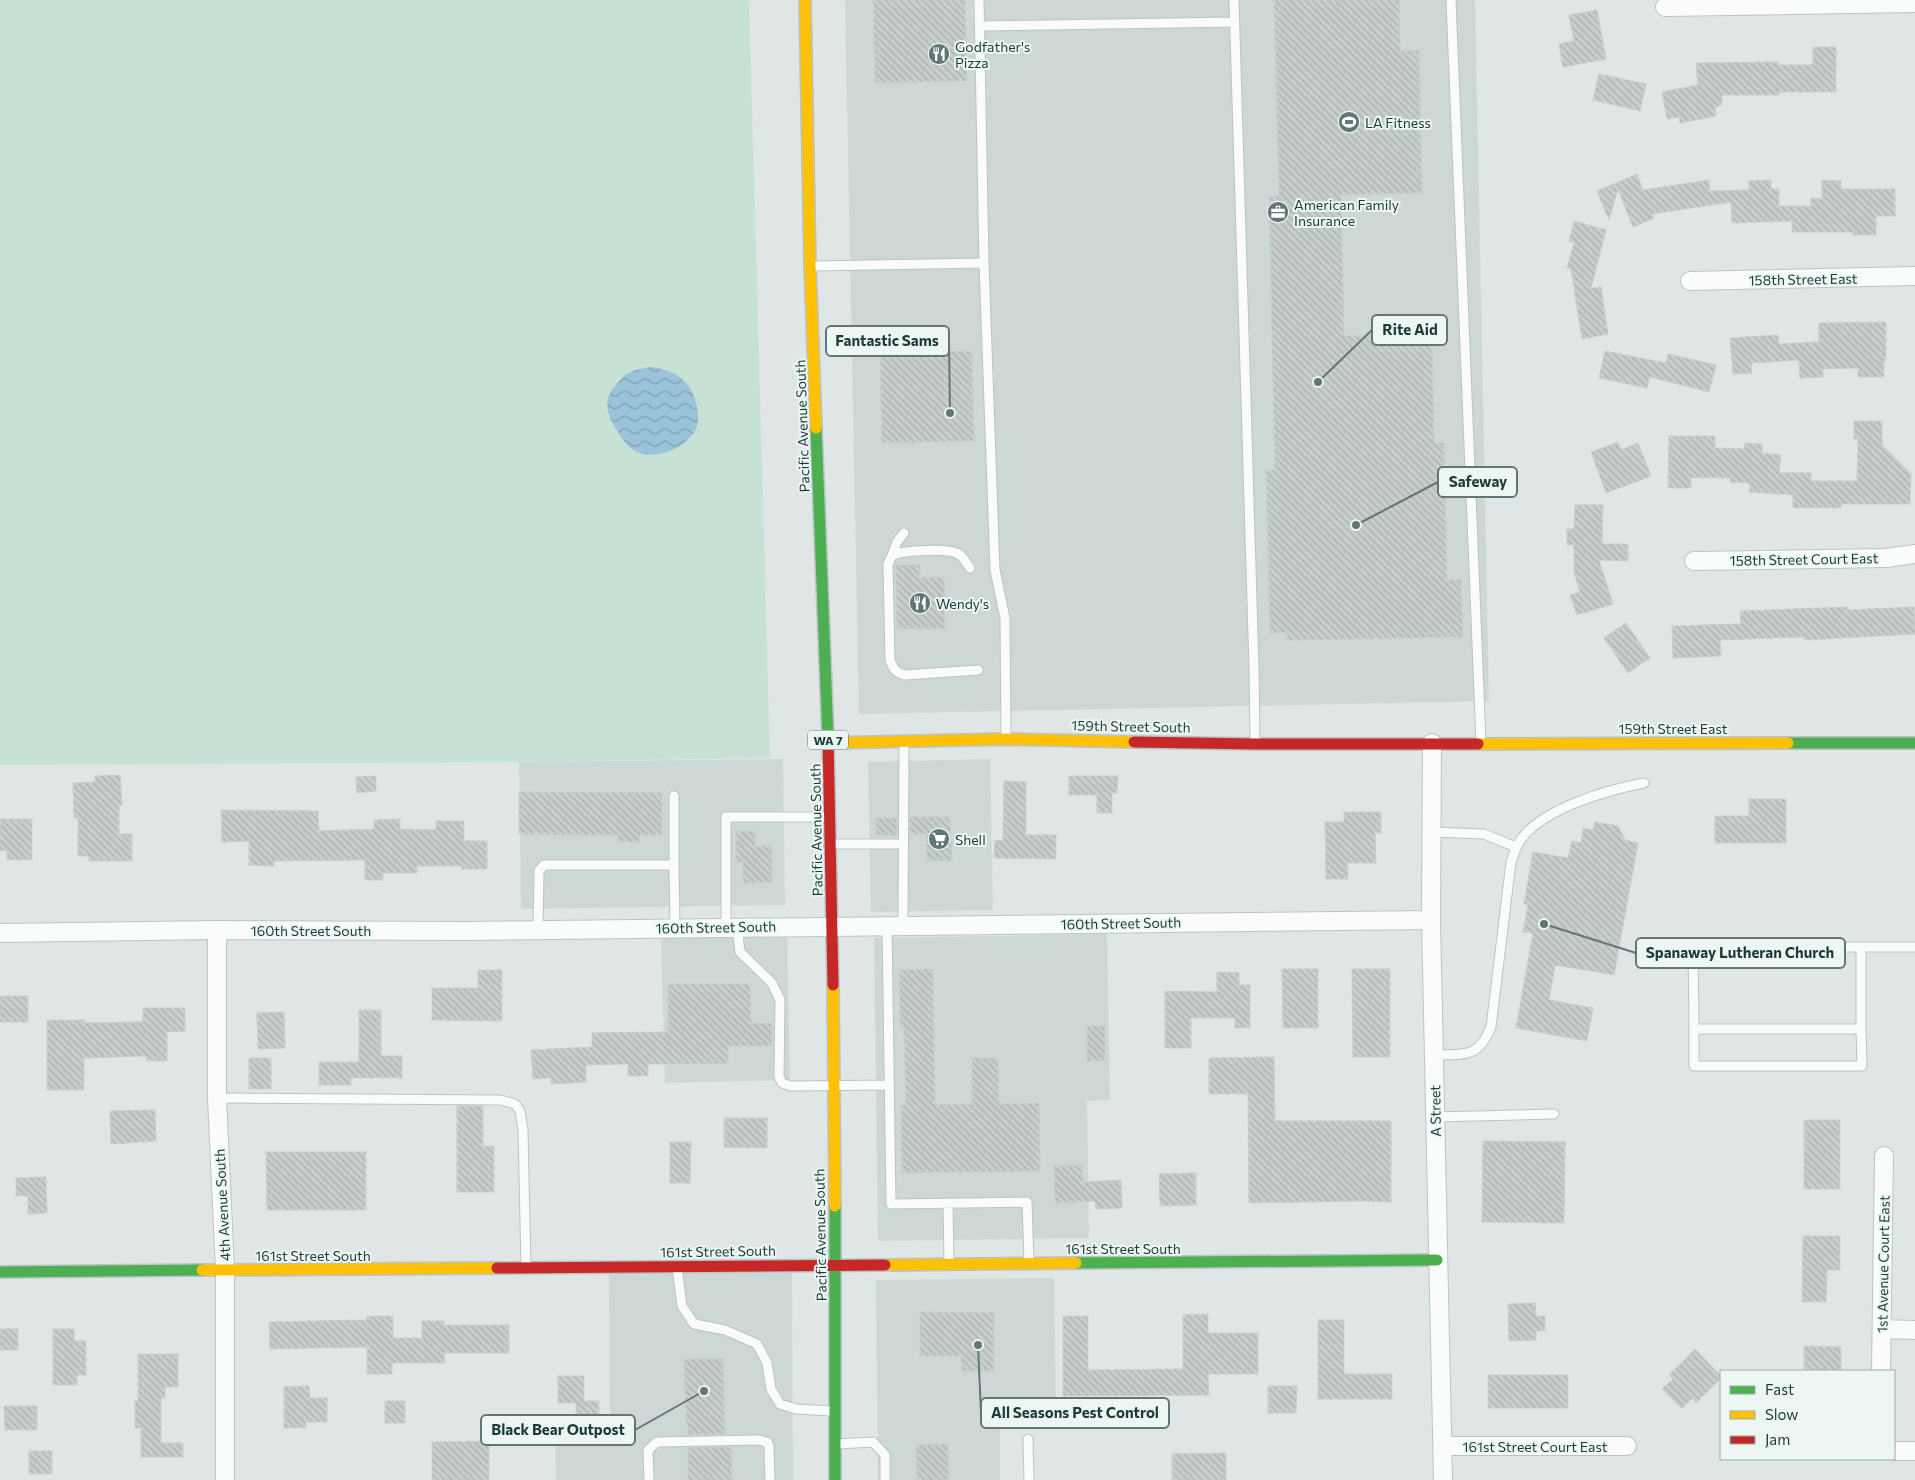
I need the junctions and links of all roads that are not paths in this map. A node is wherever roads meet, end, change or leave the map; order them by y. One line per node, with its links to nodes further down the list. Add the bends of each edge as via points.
1 (805, 0): 10 (street, Pacific Avenue South / WA 7)
2 (979, 0): 8 (lane)
3 (1234, 0): 7 (lane)
4 (1451, 0): 23 (lane)
5 (1915, 3): 6 (street)
6 (1665, 7)
7 (1234, 22): 8 (lane); 25 (lane)
8 (980, 26): 9 (lane)
9 (984, 263): 10 (lane); 19 (lane, via 994,570 1005,618)
10 (810, 266): 21 (street, Pacific Avenue South / WA 7)
11 (1915, 276): 12 (street, 158th Street East)
12 (1690, 281)
13 (904, 533): 15 (lane)
14 (1915, 554): 16 (street, 158th Street Court East, via 1886,558)
15 (892, 556): 17 (lane, via 900,552 950,551 959,554); 18 (lane, via 888,564 890,660 893,668 905,675)
16 (1694, 561)
17 (970, 568)
18 (978, 670)
19 (1006, 738): 20 (street, 159th Street South); 25 (street, 159th Street South)
20 (904, 741): 21 (street, 159th Street South); 31 (lane)
21 (828, 743): 28 (street, Pacific Avenue South / WA 7)
22 (1432, 743): 23 (street, 159th Street East); 25 (street, 159th Street South); 29 (street, A Street)
23 (1481, 743): 24 (street, 159th Street East)
24 (1915, 743)
25 (1255, 744)
26 (1644, 783): 32 (lane, via 1601,794 1550,815 1537,822)
27 (674, 796): 33 (lane)
28 (830, 817): 30 (street, Pacific Avenue South / WA 7); 37 (lane, via 726,817)
29 (1432, 832): 32 (lane, via 1484,834); 34 (street, A Street)
30 (831, 844): 31 (lane); 36 (street, Pacific Avenue South / WA 7)
31 (903, 844): 35 (lane)
32 (1516, 847): 46 (lane, via 1511,862 1491,1027 1485,1041 1476,1050 1466,1054)
33 (674, 865): 38 (lane); 40 (lane, via 544,865 539,871)
34 (1431, 920): 35 (street, 160th Street South); 46 (street, A Street)
35 (895, 925): 36 (street, 160th Street South); 48 (lane)
36 (833, 926): 37 (street, 160th Street South); 47 (street, Pacific Avenue South / WA 7)
37 (731, 927): 38 (street, 160th Street South); 47 (lane, via 740,952 772,983 780,1000 779,1076 782,1083 791,1086)
38 (675, 928): 40 (street, 160th Street South)
39 (217, 930): 40 (street, 160th Street South); 41 (street, 160th Street South); 49 (street, 4th Avenue South)
40 (538, 930)
41 (0, 933)
42 (1861, 947): 43 (lane); 44 (lane, via 1694,947); 45 (lane)
43 (1915, 947)
44 (1694, 1029): 45 (lane); 45 (lane, via 1694,1066 1862,1066)
45 (1861, 1029)
46 (1434, 1055): 51 (street, A Street)
47 (833, 1085): 48 (lane); 57 (street, Pacific Avenue South / WA 7)
48 (889, 1085): 53 (lane, via 890,1204)
49 (217, 1098): 59 (lane, via 500,1100 515,1104 520,1111 523,1130); 60 (street, 4th Avenue South)
50 (1554, 1114): 51 (lane)
51 (1435, 1116): 54 (street, A Street)
52 (1884, 1156): 62 (street, 1st Avenue Court East)
53 (948, 1204): 55 (lane, via 1026,1202); 56 (lane)
54 (1437, 1260): 55 (street, 161st Street South); 68 (street, A Street)
55 (1029, 1263): 56 (street, 161st Street South)
56 (949, 1264): 57 (street, 161st Street South)
57 (836, 1265): 58 (street, 161st Street South); 65 (street, Pacific Avenue South / WA 7)
58 (677, 1266): 59 (street, 161st Street South); 65 (lane, via 682,1306 694,1324 724,1330 757,1344 767,1363 771,1389 780,1404 796,1409)
59 (526, 1268): 60 (street, 161st Street South)
60 (225, 1270): 61 (street, 161st Street South); 72 (street, 4th Avenue South)
61 (0, 1272)
62 (1882, 1329): 63 (street); 64 (street, 1st Avenue Court East)
63 (1915, 1330)
64 (1881, 1370)
65 (834, 1411): 67 (street, Pacific Avenue South / WA 7)
66 (1028, 1439): 77 (lane)
67 (834, 1444): 75 (street, Pacific Avenue South / WA 7); 76 (lane, via 873,1442 885,1455)
68 (1442, 1446): 69 (street, 161st Street Court East); 78 (street, A Street)
69 (1627, 1446)
70 (1895, 1451): 71 (street)
71 (1915, 1451)
72 (225, 1480)
73 (649, 1480): 74 (lane, via 648,1450 657,1442 759,1440 767,1442)
74 (770, 1480)
75 (835, 1480)
76 (884, 1480)
77 (1029, 1480)
78 (1442, 1480)

